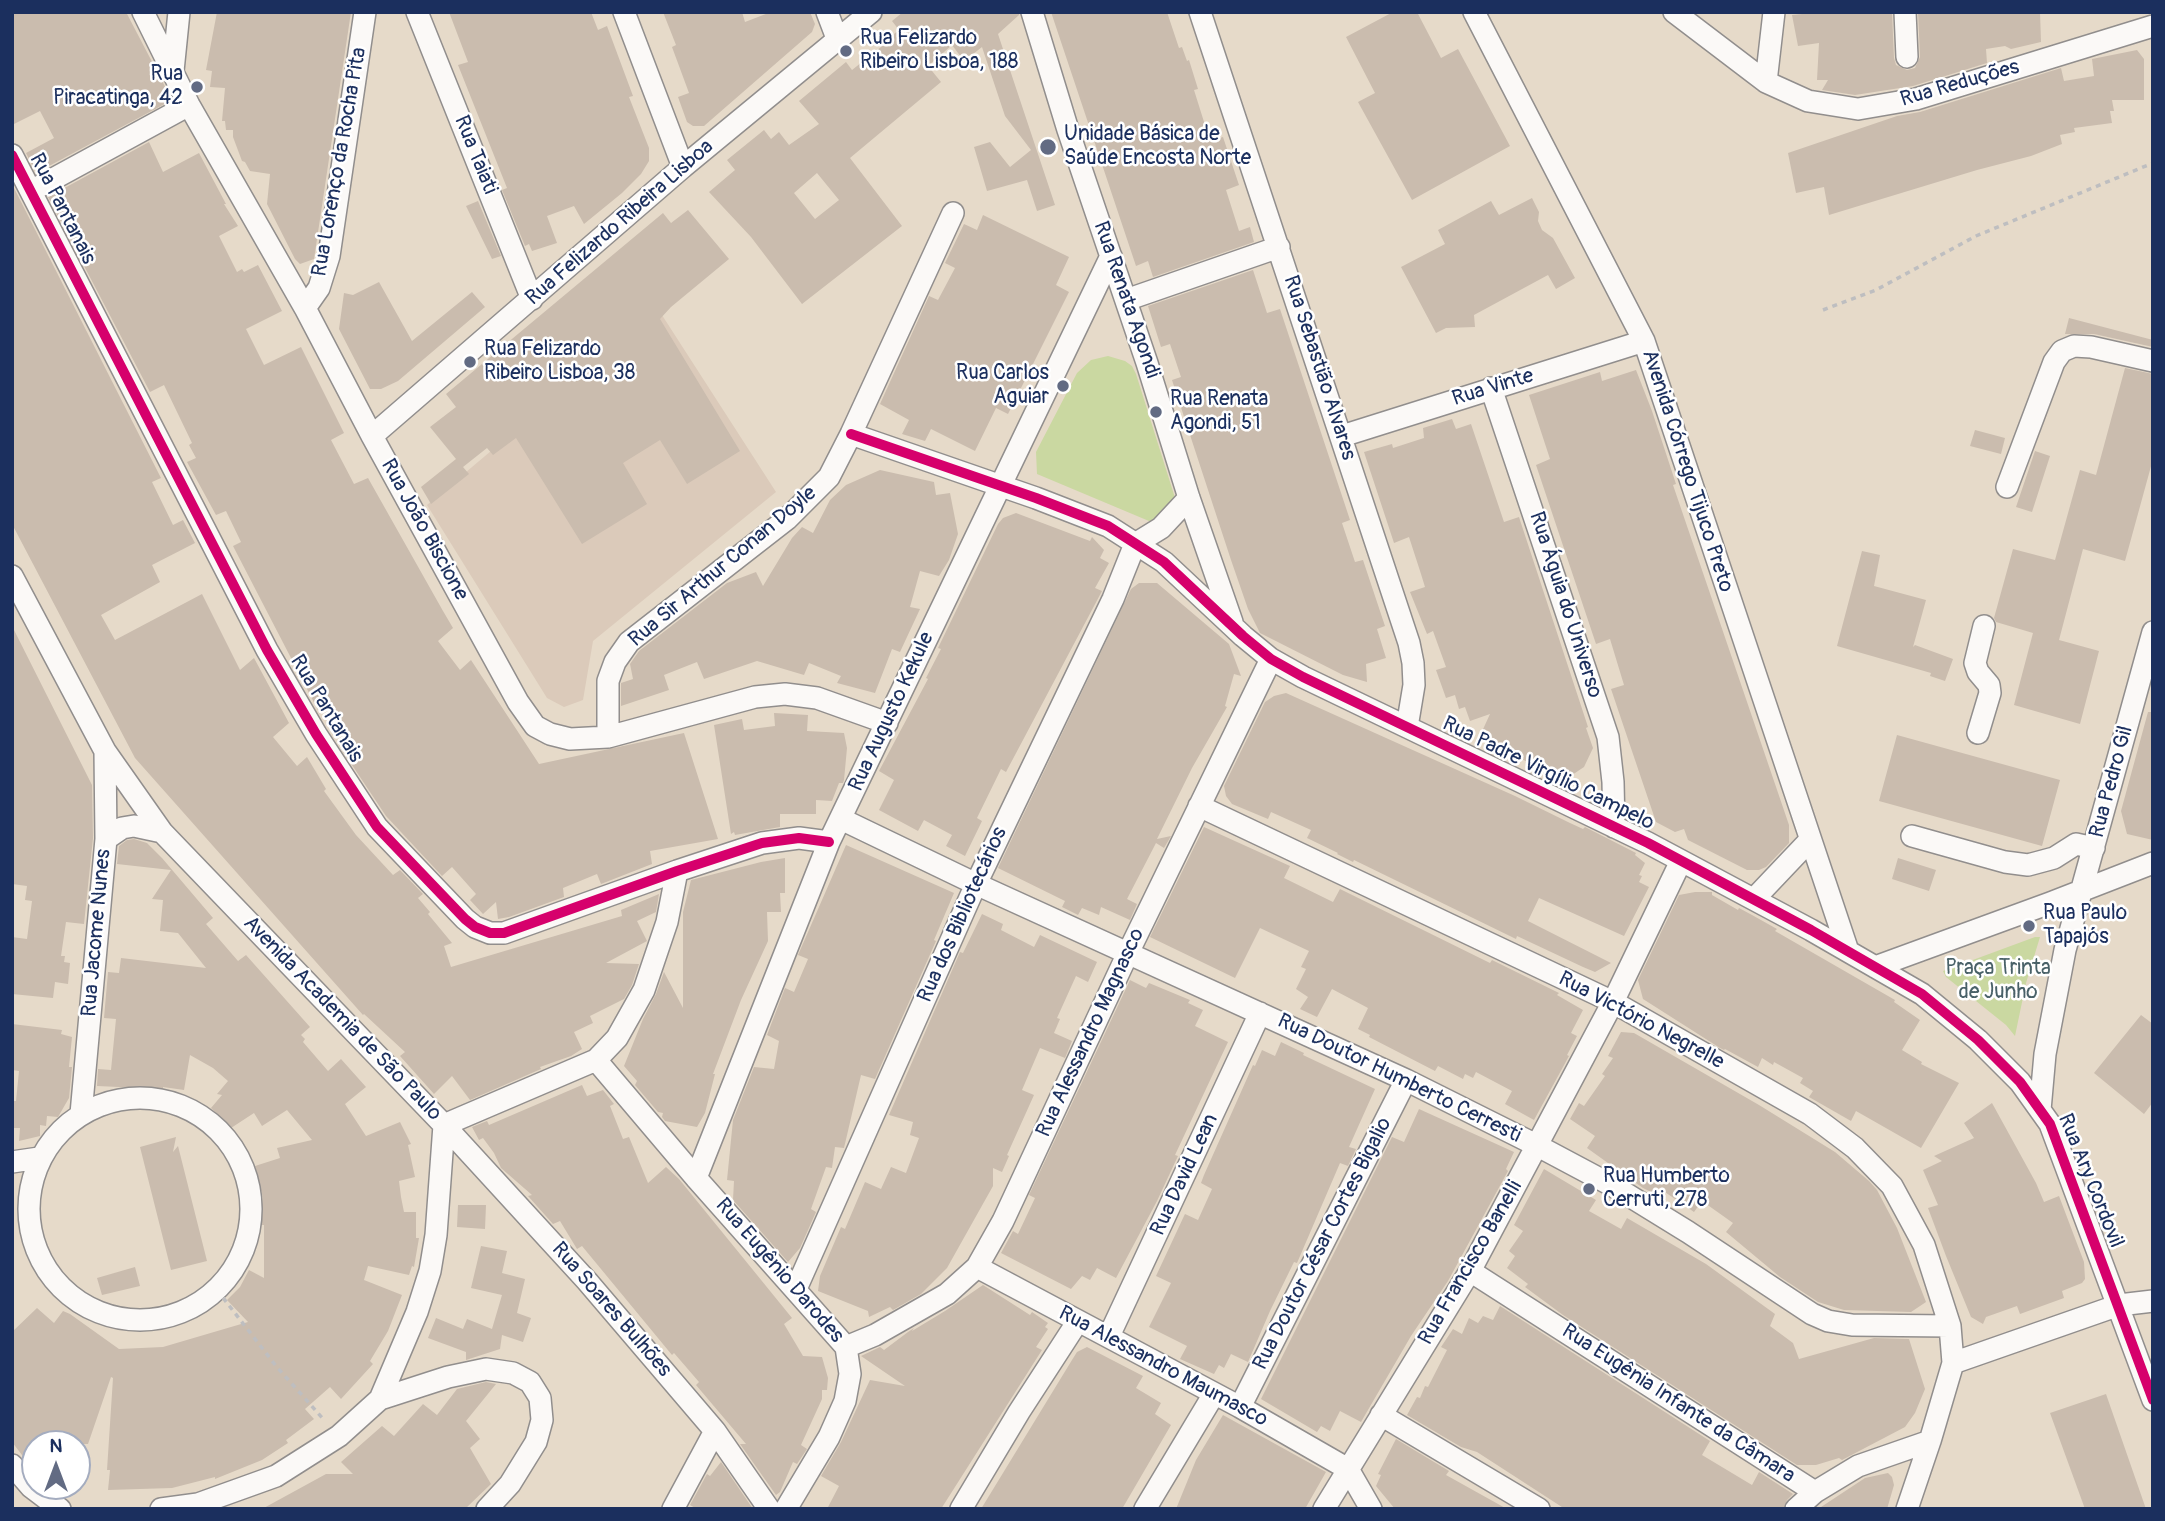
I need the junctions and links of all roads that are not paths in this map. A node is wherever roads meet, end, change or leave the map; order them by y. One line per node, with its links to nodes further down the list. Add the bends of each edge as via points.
1 (142, 12): 17 (street, Rua João Biscione)
2 (179, 12): 17 (street)
3 (365, 12): 28 (street, Rua Lorenço da Rocha Pita, via 329,256)
4 (416, 12): 26 (street, Rua Taiati)
5 (624, 12): 21 (street)
6 (827, 12): 15 (street)
7 (872, 12): 15 (street, Rua Felizardo Ribeira Lisboa)
8 (1032, 12): 25 (street, Rua Renata Agondi)
9 (1199, 12): 24 (street, Rua Sebastião Alvares)
10 (1475, 12): 29 (street, Avenida Córrego Tijuco Preto)
11 (1674, 12): 18 (street)
12 (1905, 12): 16 (street)
13 (1773, 13): 18 (street)
14 (2153, 26): 18 (street, Rua Reduções, via 1916,99 1858,109 1808,101)
15 (838, 41): 21 (street, Rua Felizardo Ribeira Lisboa)
16 (1907, 57)
17 (173, 71): 19 (street, Rua João Biscione)
18 (1766, 82)
19 (189, 105): 22 (street); 28 (street, Rua João Biscione)
20 (12, 155): 22 (street, Rua Pantanais)
21 (683, 167): 26 (street, Rua Felizardo Ribeira Lisboa)
22 (31, 191): 60 (street, Rua Pantanais, via 267,650 377,827 465,919 490,933 504,933)
23 (953, 213): 32 (street, Rua Sir Arthur Conan Doyle)
24 (1279, 247): 27 (street); 34 (street, Rua Sebastião Alvares)
25 (1111, 256): 27 (street, Rua Renata Agondi); 35 (street, Rua Augusto Kekule)
26 (532, 299): 33 (street, Rua Felizardo Ribeira Lisboa)
27 (1126, 300): 37 (street, Rua Renata Agondi)
28 (305, 308): 33 (street, Rua João Biscione)
29 (1644, 341): 31 (street, Rua Vinte); 55 (street, Avenida Córrego Tijuco Preto)
30 (2153, 361): 36 (street, via 2091,347 2062,351)
31 (1491, 388): 34 (street, Rua Vinte); 51 (street, Rua Águia do Universo, via 1608,737)
32 (851, 434): 35 (street, Rua Padre Virgílio Campelo); 47 (street, Rua Sir Arthur Conan Doyle, via 829,477 809,499 629,642 608,681)
33 (372, 436): 47 (street, Rua João Biscione, via 535,726 570,739)
34 (1342, 436): 45 (street, Rua Sebastião Alvares, via 1409,643 1414,685)
35 (999, 486): 38 (street, Rua Padre Virgílio Campelo, via 1108,526); 44 (street, Rua Augusto Kekule)
36 (2007, 487)
37 (1189, 498): 38 (street, via 1161,528); 41 (street, Rua Renata Agondi)
38 (1135, 544): 41 (street, Rua Padre Virgílio Campelo, via 1164,562); 61 (street, Rua dos Bibliotecários)
39 (12, 576): 48 (street, Avenida Academia de São Paulo)
40 (1984, 626): 46 (street, via 1975,663 1990,693)
41 (1234, 627): 43 (street, Rua Padre Virgílio Campelo)
42 (2153, 632): 57 (street, Rua Pedro Gil)
43 (1271, 659): 45 (street, Rua Padre Virgílio Campelo); 49 (street, Rua Alessandro Magnasco)
44 (887, 723): 47 (street, Rua João Biscione, via 817,698 785,694 755,697); 50 (street, Rua Augusto Kekule)
45 (1408, 727): 51 (street, Rua Padre Virgílio Campelo)
46 (1978, 733)
47 (608, 737)
48 (105, 751): 52 (street, Avenida Academia de São Paulo); 54 (street, Rua Jacome Nunes)
49 (1199, 806): 65 (street, Rua Alessandro Magnasco); 67 (street, Rua Victório Negrelle)
50 (841, 819): 56 (street, Rua Augusto Kekule); 61 (street, Rua Doutor Humberto Cerresti)
51 (1614, 827): 58 (street, Rua Padre Virgílio Campelo)
52 (162, 832): 54 (street, via 122,828); 73 (street, Avenida Academia de São Paulo)
53 (1912, 836): 57 (street, via 2028,865 2054,858 2076,844)
54 (106, 839): 72 (street, Rua Jacome Nunes)
55 (1810, 840): 63 (street); 64 (street, Avenida Córrego Tijuco Preto)
56 (829, 842): 60 (street, Rua Pantanais, via 781,839); 77 (street, Rua Augusto Kekule)
57 (2094, 848): 62 (street, Rua Pedro Gil)
58 (1681, 861): 63 (street, Rua Padre Virgílio Campelo); 67 (street, Rua Francisco Banelli)
59 (2153, 863): 62 (street)
60 (677, 871): 69 (street, via 667,922 644,990 617,1038)
61 (976, 884): 65 (street, Rua Doutor Humberto Cerresti); 80 (street, Rua dos Bibliotecários)
62 (2082, 891): 66 (street); 71 (street, via 2053,1006)
63 (1754, 899): 64 (street, Rua Padre Virgílio Campelo)
64 (1849, 951): 66 (street, Rua Ary Cordovil)
65 (1128, 953): 68 (street, Rua Doutor Humberto Cerresti); 78 (street, Rua Alessandro Magnasco)
66 (1875, 967): 71 (street, Rua Ary Cordovil, via 1922,994 1978,1040 2020,1082)
67 (1613, 1002): 74 (street, Rua Francisco Banelli); 84 (street, Rua Victório Negrelle, via 1810,1114 1855,1148 1892,1186 1924,1245)
68 (1261, 1013): 70 (street, Rua Doutor Humberto Cerresti); 85 (street, Rua David Lean)
69 (596, 1060): 73 (street); 77 (street, Rua Eugênio Darodes)
70 (1406, 1080): 74 (street, Rua Doutor Humberto Cerresti); 91 (street, Rua Doutor César Cortes Bigalio)
71 (2040, 1110): 82 (street, Rua Ary Cordovil, via 2063,1156)
72 (80, 1114): 75 (street); 75 (street, via 114,1100 151,1097 186,1107 217,1127 239,1156 251,1190 251,1227 239,1261 217,1290 185,1311 147,1320 109,1316 75,1299 48,1271 32,1237 29,1198)
73 (444, 1125): 89 (street, Avenida Academia de São Paulo, via 430,1271); 93 (street, Rua Soares Bulhões, via 587,1281)
74 (1538, 1146): 79 (street, Rua Francisco Banelli); 84 (street, Rua Doutor Humberto Cerresti, via 1615,1187 1828,1321)
75 (39, 1158): 76 (street)
76 (12, 1162)
77 (696, 1178): 80 (street, Rua Eugênio Darodes)
78 (977, 1267): 83 (street, Rua Alessandro Maumasco); 86 (street, Rua Alessandro Magnasco, via 947,1294)
79 (1470, 1271): 92 (street, Rua Francisco Banelli); 97 (street, Rua Eugênia Infante da Câmara)
80 (796, 1289): 86 (street, Rua Eugênio Darodes)
81 (2153, 1301): 82 (street)
82 (2119, 1305): 87 (street); 90 (street)
83 (1078, 1321): 85 (street, Rua Alessandro Maumasco); 104 (street)
84 (1950, 1326): 87 (street, Rua Victório Negrelle)
85 (1109, 1336): 88 (street, Rua Alessandro Maumasco)
86 (846, 1347): 103 (street, Rua Eugênio Darodes, via 850,1374 845,1401)
87 (1953, 1363): 94 (street)
88 (1214, 1394): 91 (street, Rua Alessandro Maumasco); 105 (street)
89 (380, 1399): 99 (street, Avenida Academia de São Paulo, via 338,1436 276,1476 198,1504); 100 (street, via 486,1369 513,1373 530,1382 540,1398 542,1420 536,1442 510,1484)
90 (2153, 1400)
91 (1240, 1407): 96 (street, Rua Alessandro Maumasco)
92 (1381, 1415): 96 (street, Rua Francisco Banelli); 108 (street)
93 (715, 1431): 101 (street); 102 (street, Rua Soares Bulhões)
94 (1930, 1441): 97 (street, Rua Eugênia Infante da Câmara, via 1858,1466); 110 (street)
95 (12, 1465): 98 (street)
96 (1348, 1469): 106 (street, Rua Francisco Banelli); 107 (street)
97 (1815, 1492): 109 (street)
98 (60, 1509)
99 (161, 1509)
100 (487, 1509)
101 (673, 1509)
102 (769, 1509)
103 (786, 1509)
104 (961, 1509)
105 (1145, 1509)
106 (1324, 1509)
107 (1371, 1509)
108 (1539, 1509)
109 (1796, 1509)
110 (1907, 1509)

